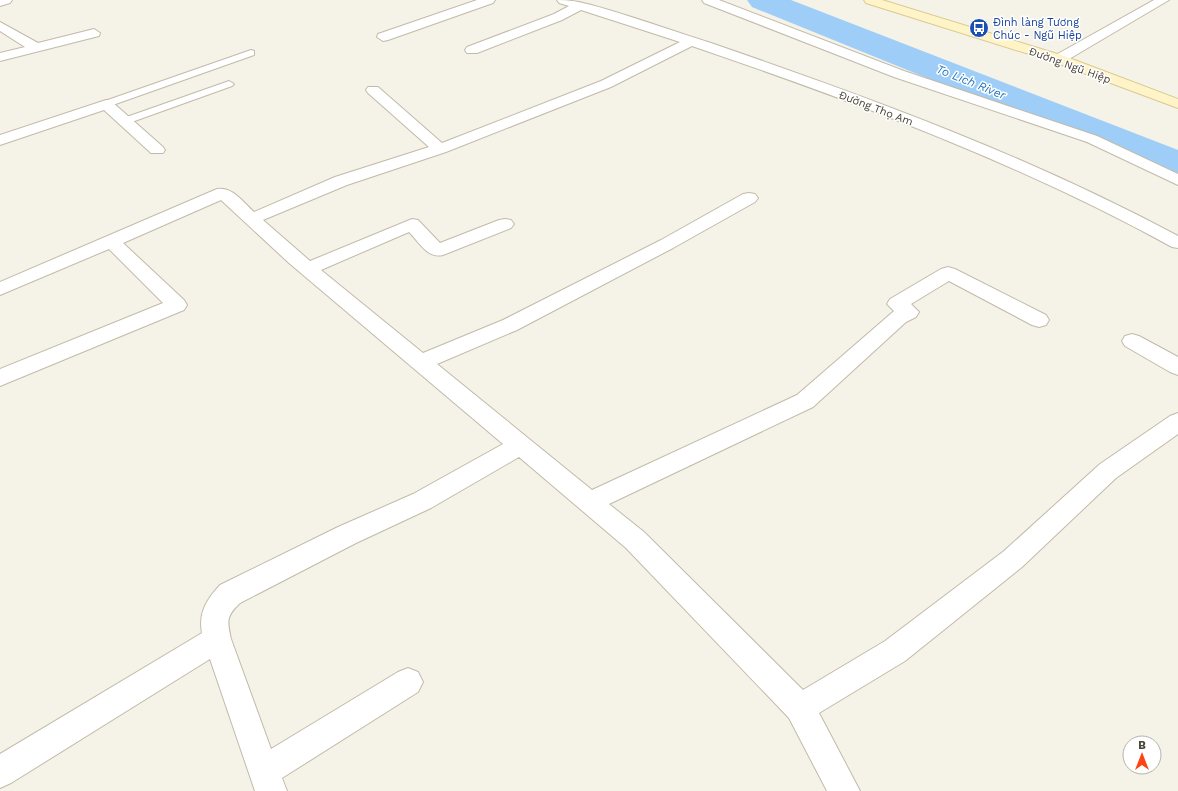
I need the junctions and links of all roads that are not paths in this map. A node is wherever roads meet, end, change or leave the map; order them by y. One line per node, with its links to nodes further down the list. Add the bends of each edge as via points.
1 (6, 0): 7 (street)
2 (489, 0): 11 (street)
3 (563, 0): 8 (street, Đường Thọ Am)
4 (708, 0): 26 (street, via 899,74 1092,139)
5 (873, 0): 17 (street, Đường Ngũ Hiệp)
6 (1163, 0): 17 (street)
7 (0, 2)
8 (580, 5): 12 (street, Đường Thọ Am); 14 (street, via 558,17)
9 (0, 26): 13 (street)
10 (94, 33): 13 (street)
11 (384, 37)
12 (691, 41): 24 (street, via 606,84); 31 (street, Đường Thọ Am, via 869,104 971,146 1088,196)
13 (36, 48): 16 (street)
14 (472, 50)
15 (251, 53): 20 (lane)
16 (0, 57)
17 (1059, 59): 21 (street, Đường Ngũ Hiệp)
18 (229, 84): 22 (lane)
19 (373, 90): 24 (street)
20 (106, 104): 22 (street); 23 (street)
21 (1178, 104)
22 (125, 121): 25 (street)
23 (0, 140)
24 (440, 149): 28 (street, via 341,181)
25 (157, 150)
26 (1178, 180)
27 (749, 198): 36 (street, via 667,244 510,325)
28 (251, 219): 30 (street, via 223,193); 32 (street)
29 (505, 224): 32 (street, via 437,251 412,224)
30 (111, 241): 33 (street); 38 (street, via 177,305)
31 (1178, 243)
32 (308, 269): 36 (street)
33 (0, 289)
34 (1039, 320): 41 (street, via 948,273 897,304 909,312 899,317 805,401)
35 (1132, 341): 37 (street)
36 (421, 362): 40 (street)
37 (1178, 367)
38 (0, 378)
39 (1178, 422): 44 (street, via 1108,471 1013,559 895,651)
40 (520, 444): 41 (street); 42 (street, via 422,501 347,535 230,594 213,615 212,622)
41 (590, 502): 44 (street, via 635,540)
42 (217, 639): 45 (street); 46 (street)
43 (408, 682): 46 (street)
44 (800, 708): 47 (street)
45 (0, 772)
46 (267, 781)
47 (844, 791)

